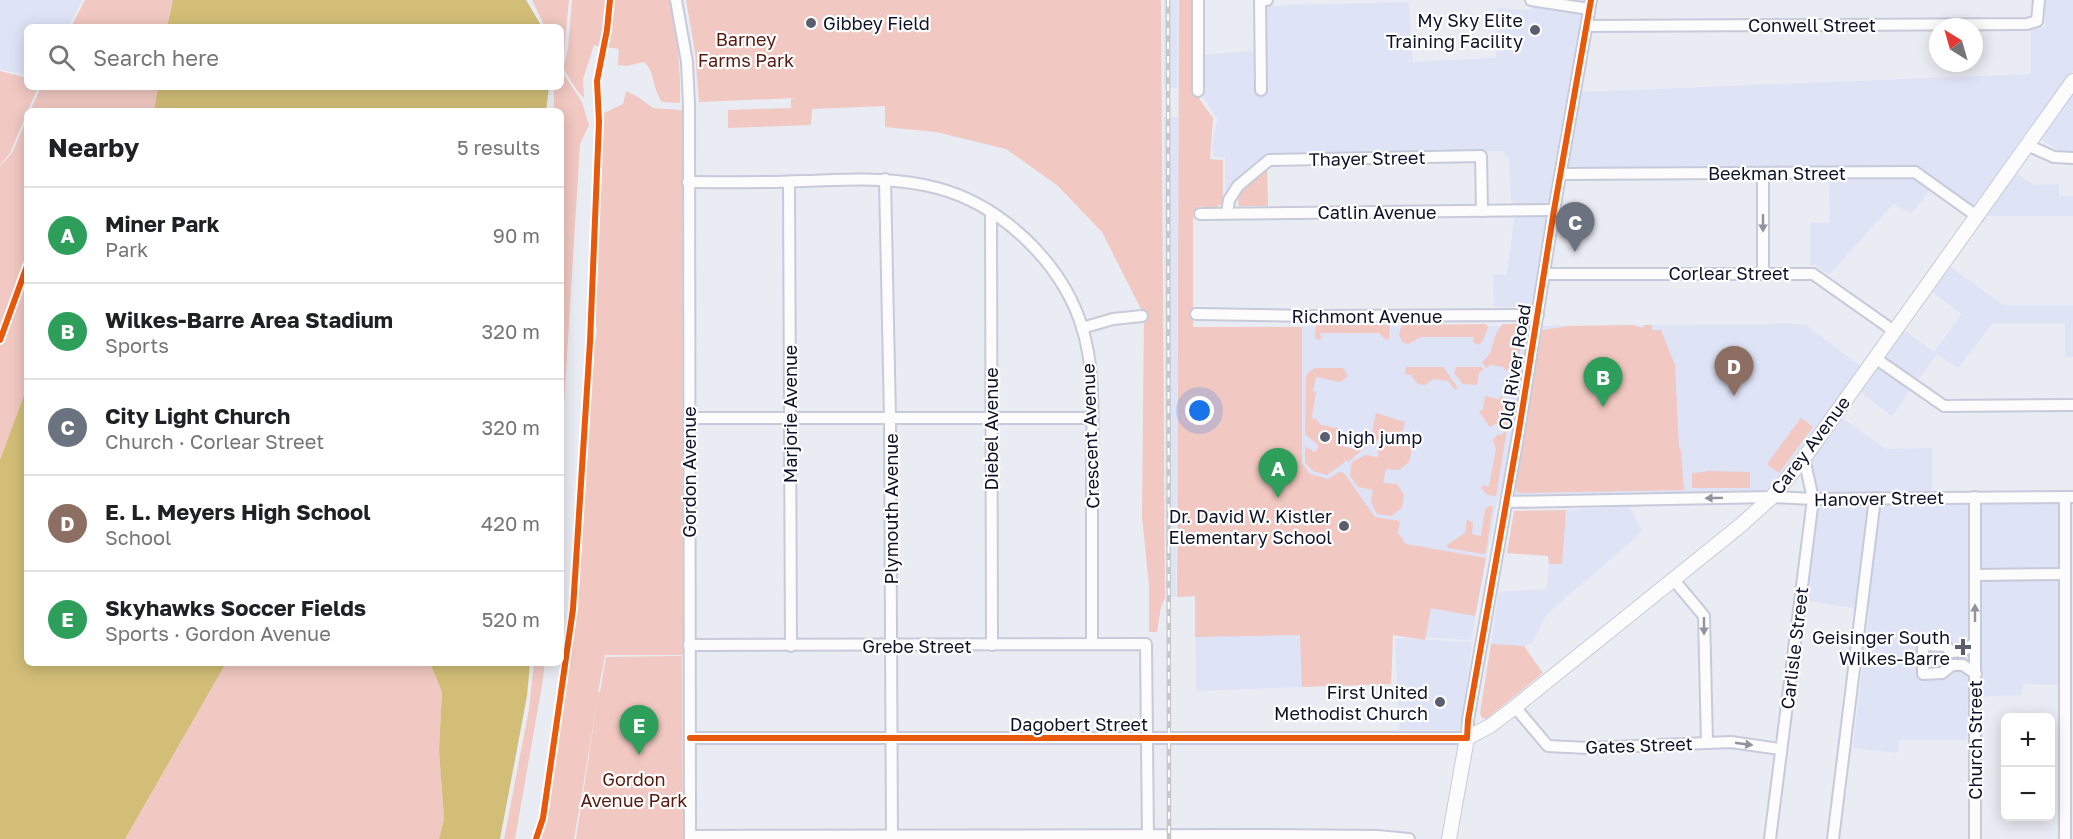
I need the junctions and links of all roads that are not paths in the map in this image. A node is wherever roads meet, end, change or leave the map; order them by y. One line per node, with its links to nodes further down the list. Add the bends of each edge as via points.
1 (676, 0): 17 (street, Gordon Avenue, via 687,62)
2 (1198, 0): 11 (street)
3 (1260, 0): 4 (street); 10 (street)
4 (1267, 0)
5 (1531, 0): 7 (street)
6 (2039, 0): 8 (street, Conwell Street, via 2037,21 2027,24)
7 (1590, 4): 8 (street, Old River Road)
8 (1587, 26): 15 (street, Old River Road)
9 (2073, 81): 12 (main road, Carey Avenue)
10 (1261, 90)
11 (1198, 91)
12 (2027, 145): 13 (street, via 2054,157); 24 (main road, Carey Avenue)
13 (2073, 158)
14 (1763, 173): 15 (street, Beekman Street); 24 (street, Beekman Street, via 1915,172); 25 (street, one-way to 25)
15 (1561, 174): 19 (street, Old River Road)
16 (885, 179): 18 (street, Crescent Avenue); 21 (street, Crescent Avenue, via 937,188); 35 (street, Plymouth Avenue)
17 (688, 182): 18 (street, Crescent Avenue); 34 (street, Gordon Avenue)
18 (789, 182): 38 (street, Marjorie Avenue)
19 (1554, 210): 20 (street, Catlin Avenue); 26 (street, Old River Road)
20 (1482, 211): 22 (street, Catlin Avenue); 22 (street, Thayer Street, via 1481,156 1269,160 1238,186 1229,200)
21 (991, 213): 30 (street, Crescent Avenue, via 1031,245 1053,271); 36 (street, Diebel Avenue)
22 (1227, 213): 23 (street, Catlin Avenue)
23 (1200, 214)
24 (1978, 217): 31 (main road, Carey Avenue)
25 (1763, 273): 26 (street, Corlear Street); 31 (street, Corlear Street, via 1813,274)
26 (1544, 274): 28 (street, Old River Road)
27 (1196, 314): 28 (street, Richmont Avenue)
28 (1538, 315): 45 (street, Old River Road)
29 (1142, 316): 30 (street)
30 (1082, 328): 37 (street, Crescent Avenue)
31 (1894, 331): 32 (main road, Carey Avenue)
32 (1875, 358): 33 (street, via 1944,406); 39 (main road, Carey Avenue)
33 (2073, 405)
34 (689, 418): 38 (street); 51 (street, Gordon Avenue)
35 (890, 418): 36 (street); 38 (street); 54 (street, Plymouth Avenue)
36 (991, 418): 37 (street); 52 (street, Diebel Avenue)
37 (1092, 418): 50 (street, Crescent Avenue)
38 (790, 419): 53 (street, Marjorie Avenue)
39 (1804, 458): 40 (main road, Carey Avenue); 44 (street, Carlisle Street)
40 (1772, 497): 44 (street, Hanover Street); 45 (street, Hanover Street, one-way to 45); 48 (main road, Carey Avenue)
41 (1975, 497): 42 (street, Hanover Street); 43 (street, Hanover Street); 47 (street, Church Street)
42 (2069, 497): 46 (street)
43 (1875, 498): 44 (street, Hanover Street); 69 (street)
44 (1813, 499): 62 (street, Carlisle Street)
45 (1506, 502): 58 (street, Old River Road)
46 (2064, 574): 47 (street); 71 (street)
47 (1975, 575): 49 (street, Church Street, one-way to 47)
48 (1673, 579): 56 (main road, Carey Avenue); 61 (street, one-way to 61, via 1704,616)
49 (1976, 643): 55 (street, Church Street); 55 (street, via 1963,651 1951,652 1946,646 1923,645 1923,674 1942,674 1952,664 1963,665)
50 (1092, 644): 52 (street, Grebe Street); 60 (street, Grebe Street, via 1146,644)
51 (689, 645): 53 (street, Grebe Street); 57 (street, Gordon Avenue)
52 (992, 645): 54 (street, Grebe Street)
53 (791, 646): 54 (street, Grebe Street)
54 (892, 646): 59 (street, Plymouth Avenue)
55 (1976, 674): 70 (street, Church Street)
56 (1515, 707): 58 (main road, Carey Avenue); 61 (street, Gates Street, via 1548,746)
57 (690, 738): 59 (street, Dagobert Street); 63 (street, Gordon Avenue)
58 (1467, 738): 60 (street, Dagobert Street); 67 (main road)
59 (891, 739): 60 (street, Dagobert Street); 64 (street, Plymouth Avenue)
60 (1147, 739): 65 (street)
61 (1707, 743): 62 (street, Gates Street, one-way to 62)
62 (1780, 749): 68 (street, Carlisle Street)
63 (690, 837): 64 (street)
64 (892, 837): 65 (street)
65 (1148, 837): 66 (street)
66 (1409, 839)
67 (1449, 839)
68 (1770, 839)
69 (1833, 839)
70 (1975, 839)
71 (2065, 839)

